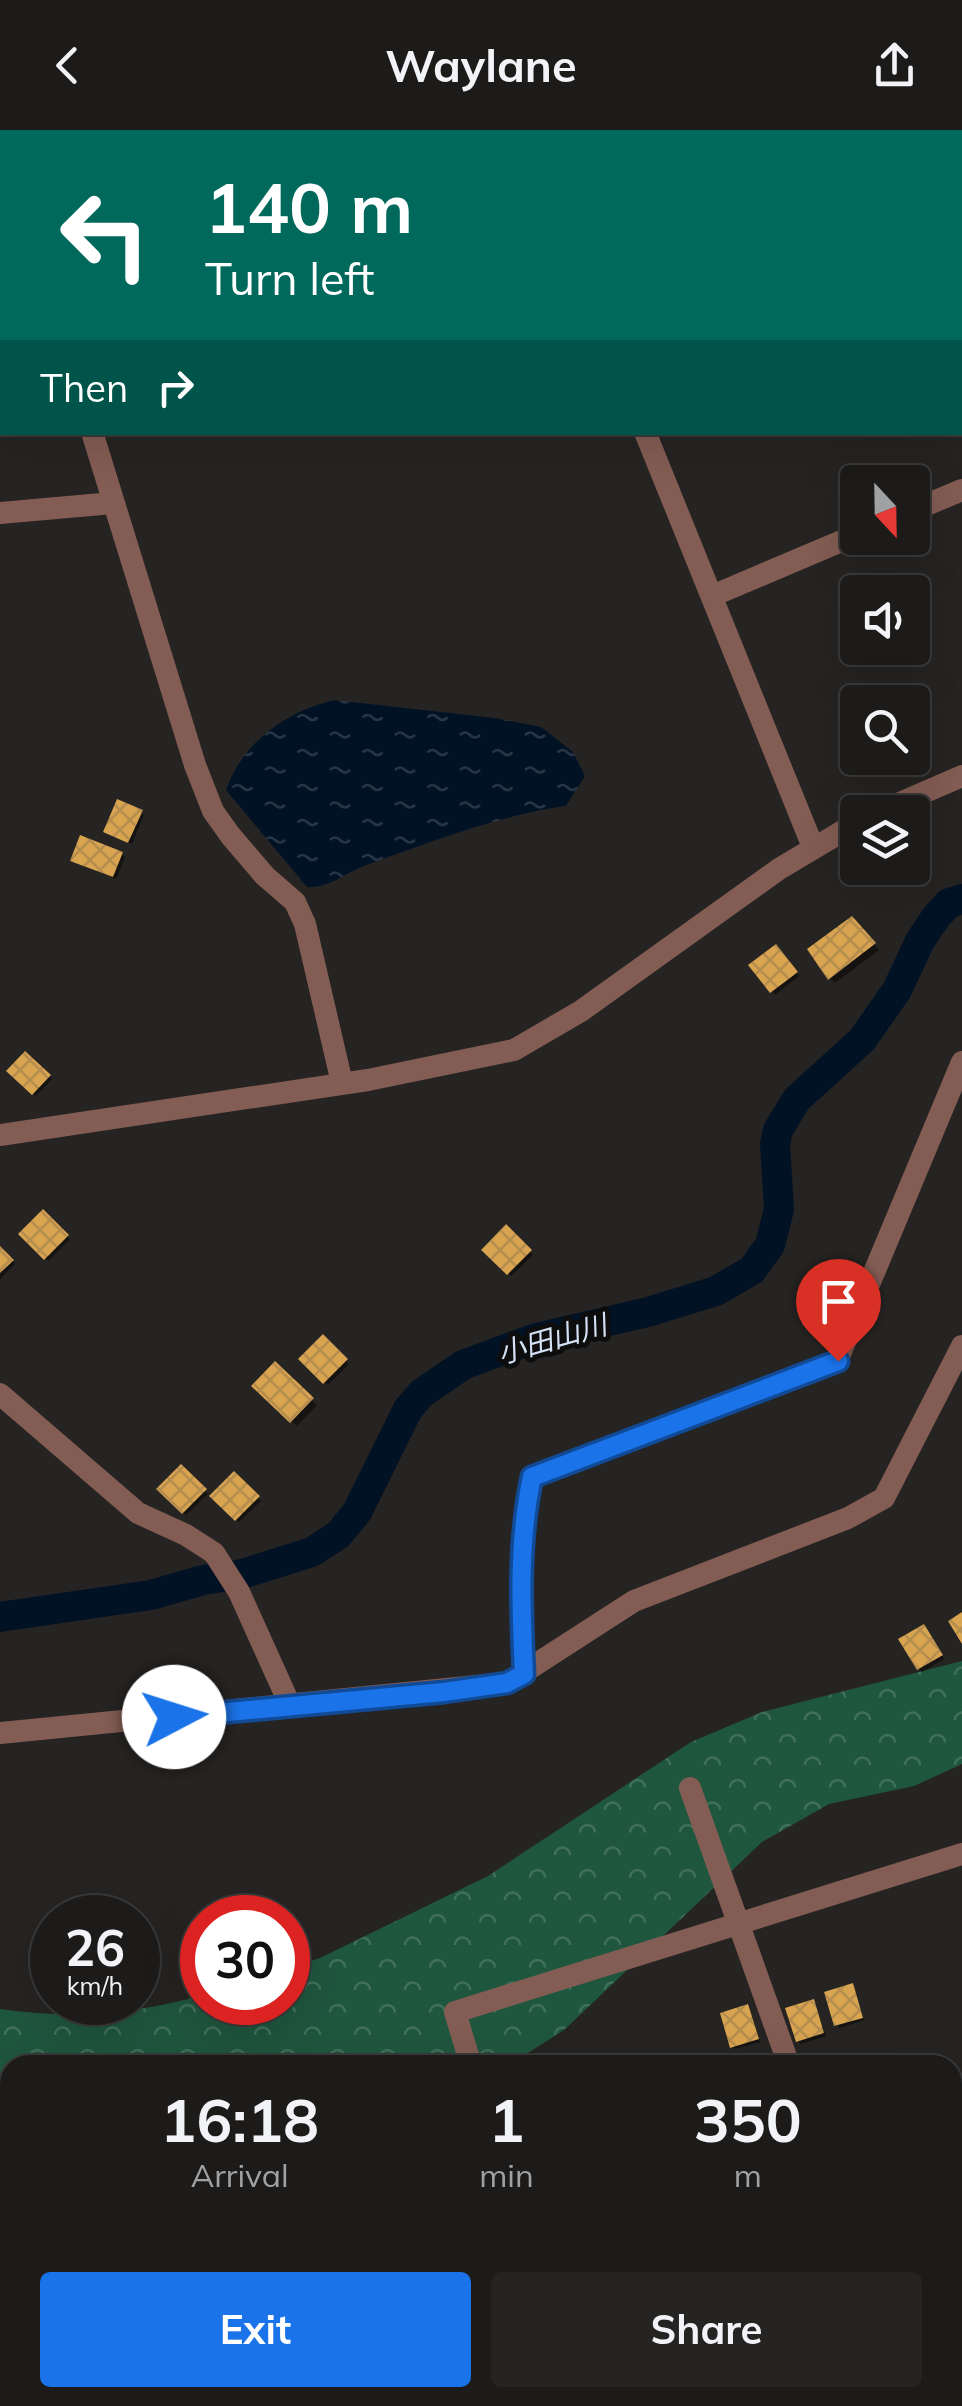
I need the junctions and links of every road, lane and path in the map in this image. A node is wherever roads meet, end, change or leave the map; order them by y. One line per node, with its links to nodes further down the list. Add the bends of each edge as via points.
1 (93, 435): 4 (street)
2 (646, 435): 8 (street)
3 (962, 490): 5 (street)
4 (113, 503): 6 (street); 14 (street, via 213,811 295,902 304,924)
5 (930, 503)
6 (0, 513)
7 (840, 542): 8 (street)
8 (712, 596): 12 (street)
9 (962, 776): 10 (street)
10 (918, 795)
11 (840, 832): 12 (street)
12 (813, 847): 14 (street, via 581,1011 514,1050)
13 (962, 1062): 18 (street, via 838,1361 532,1477 521,1612)
14 (342, 1084): 15 (street)
15 (0, 1136)
16 (962, 1346): 18 (street, via 884,1498 634,1601)
17 (0, 1394): 19 (street, via 138,1513 214,1552)
18 (524, 1674): 19 (street, via 507,1683 444,1692)
19 (290, 1706): 20 (street)
20 (0, 1732)
21 (690, 1788): 23 (street)
22 (962, 1854): 23 (street)
23 (740, 1924): 24 (street, via 455,2012); 25 (street)
24 (467, 2055)
25 (786, 2055)

